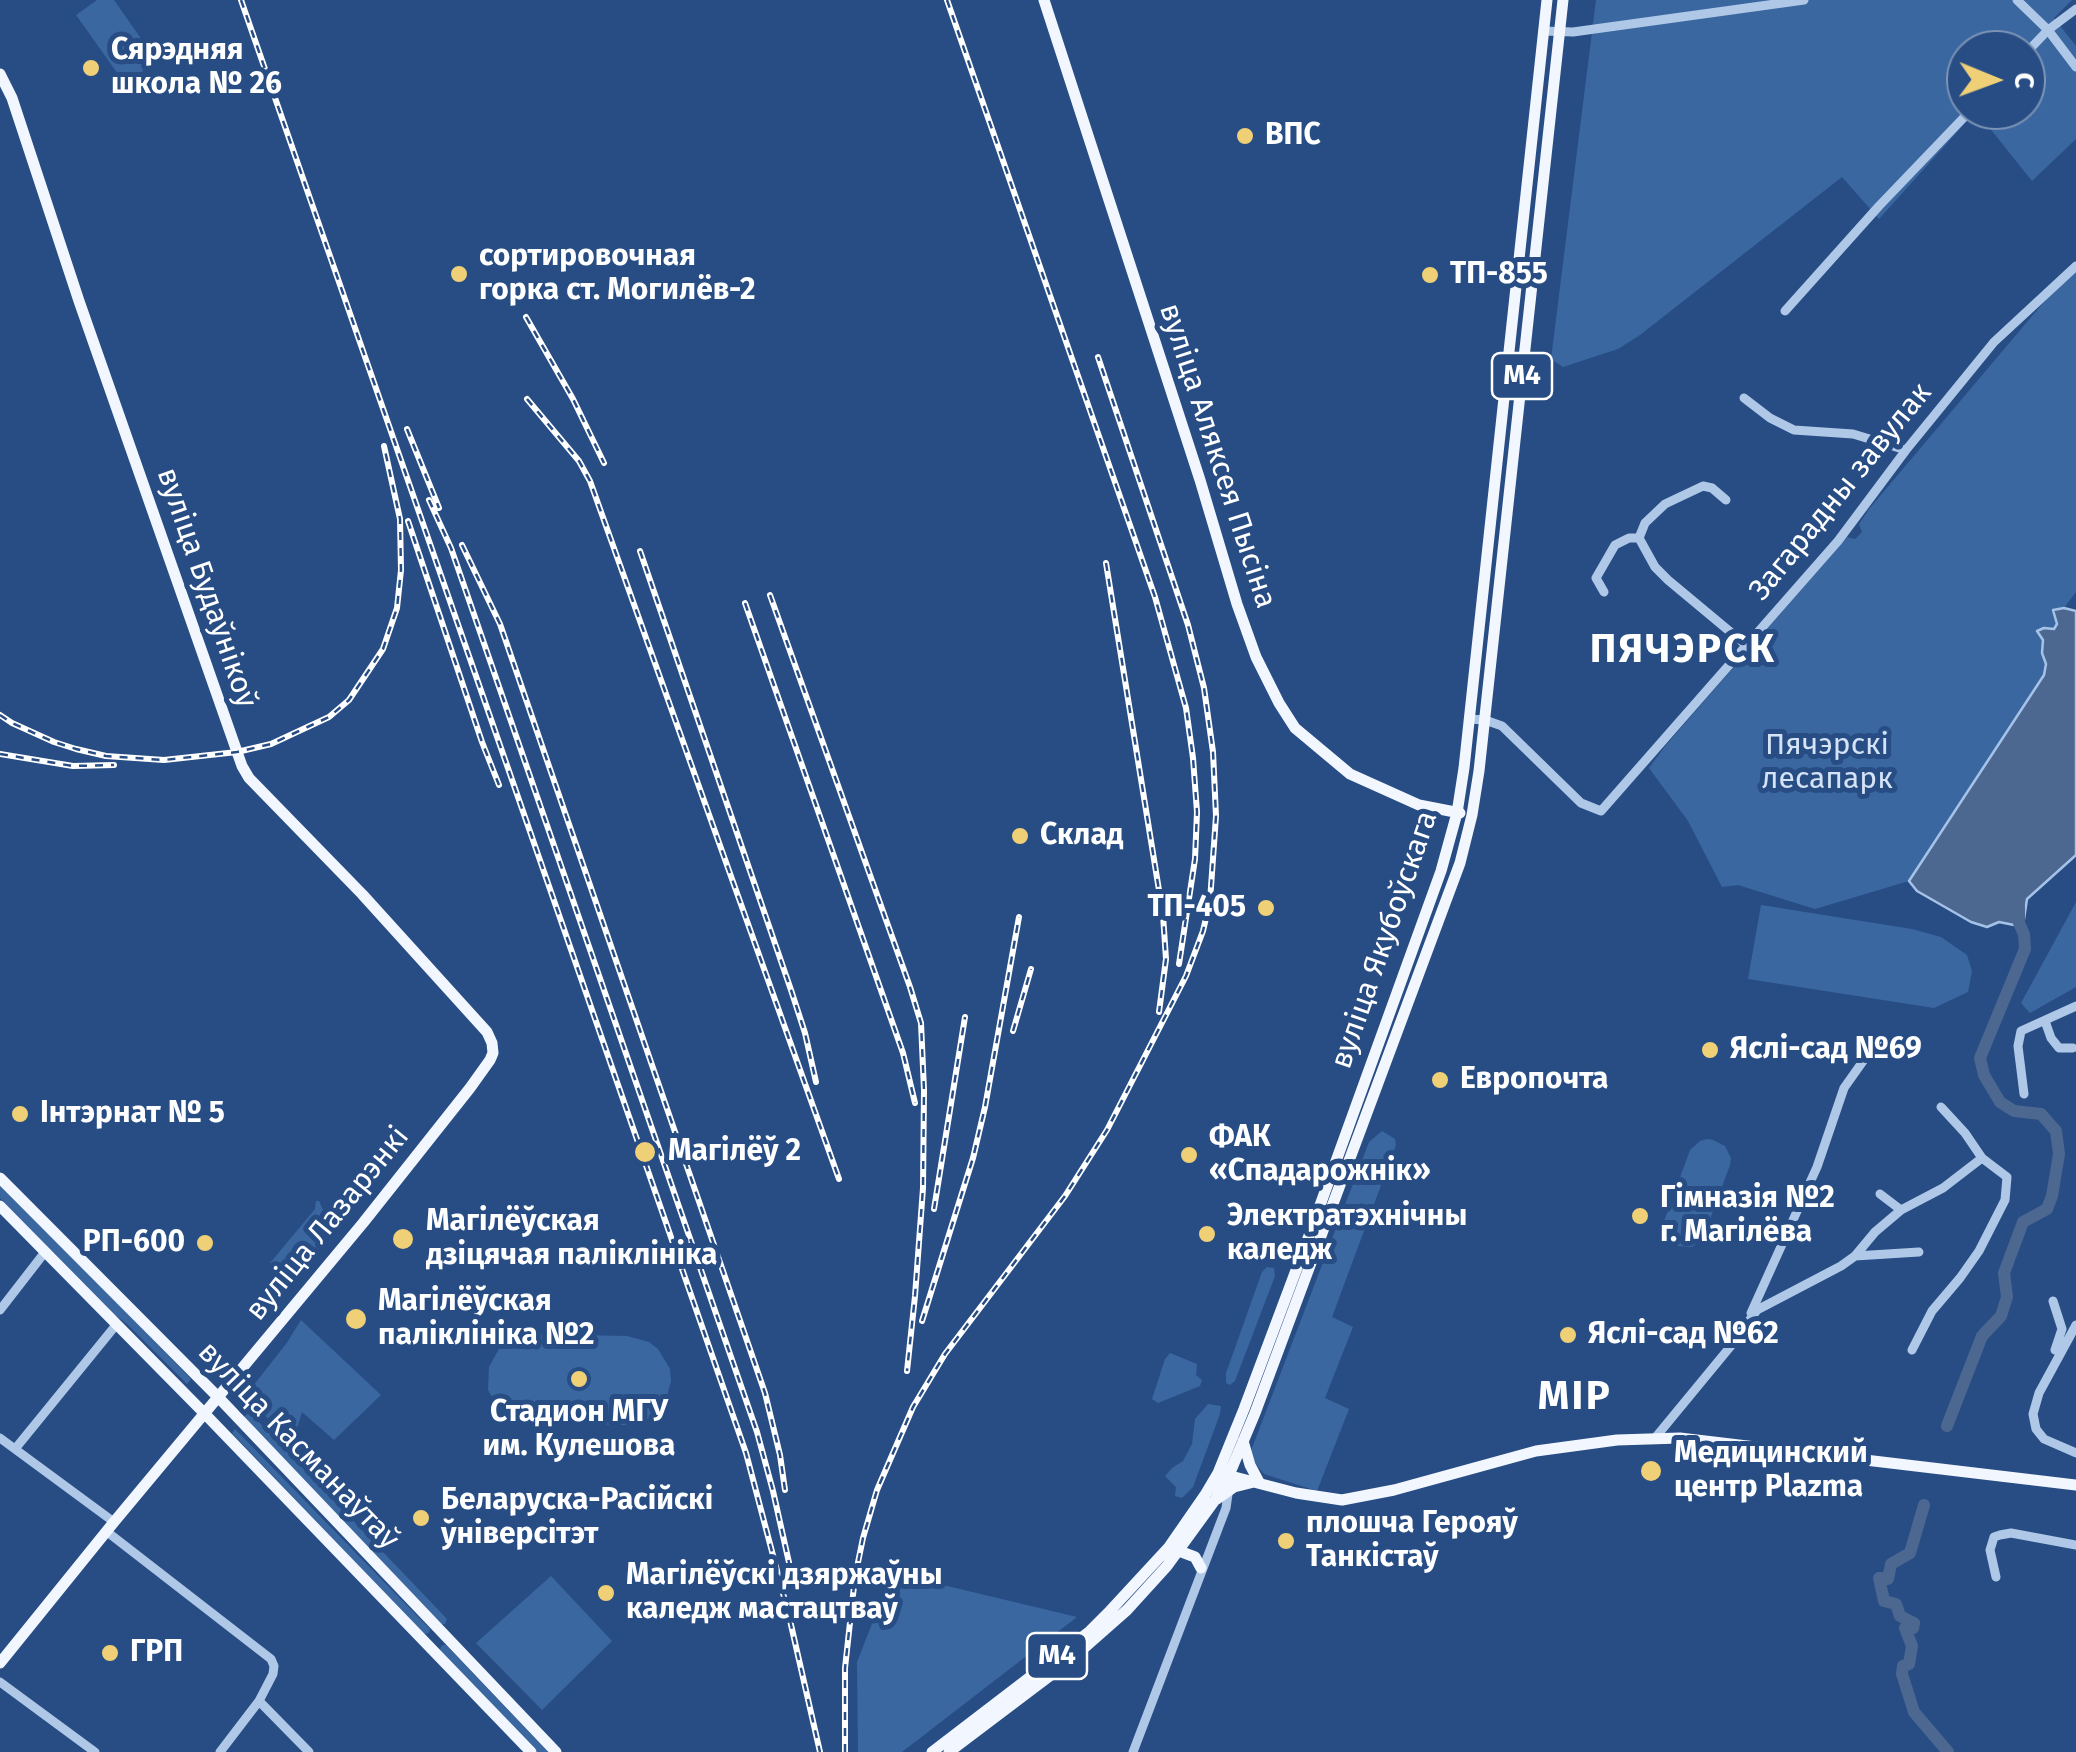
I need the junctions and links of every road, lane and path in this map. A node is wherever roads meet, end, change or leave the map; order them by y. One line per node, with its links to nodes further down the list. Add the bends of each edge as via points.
1 (1044, 0): 23 (main road, вуліца Аляксея Пысіна, via 1237,604 1278,703 1295,728 1350,774 1419,805)
2 (1547, 0): 8 (main road, вуліца Якубоўскага / М4)
3 (1564, 0): 9 (main road, вуліца Якубоўскага / М4)
4 (1804, 0): 9 (street)
5 (2017, 0): 7 (street)
6 (2076, 9): 7 (street)
7 (2048, 30): 10 (street)
8 (1544, 31): 9 (street); 21 (main road, вуліца Якубоўскага / М4)
9 (1560, 33): 22 (main road, вуліца Якубоўскага / М4)
10 (2076, 67)
11 (0, 74): 28 (main road, вуліца Будаўнікоў, via 242,766)
12 (1952, 130): 14 (street)
13 (2076, 266): 16 (street, Загарадны завулак, via 1994,342)
14 (1785, 311)
15 (1744, 398): 16 (street, via 1794,430 1853,434)
16 (1906, 450): 20 (street, Загарадны завулак)
17 (1726, 500): 18 (street, via 1703,486 1664,504)
18 (1638, 538): 19 (street, via 1615,545 1596,578); 20 (street, via 1668,580)
19 (1604, 592)
20 (1746, 645): 22 (street, Загарадны завулак, via 1601,811 1581,803 1502,726)
21 (1469, 718): 22 (street, Загарадны завулак); 23 (main road, вуліца Якубоўскага / М4)
22 (1486, 720): 24 (main road, вуліца Якубоўскага / М4)
23 (1456, 813): 24 (main road, вуліца Аляксея Пысіна); 54 (main road, вуліца Якубоўскага / М4, via 1441,871)
24 (1472, 816): 51 (main road, вуліца Якубоўскага / М4)
25 (2076, 1006): 26 (street)
26 (2046, 1021): 29 (street, via 2060,1048); 30 (street, via 2019,1037)
27 (1878, 1040): 42 (street, via 1844,1088)
28 (492, 1043): 47 (main road, вуліца Лазарэнкі, via 490,1060 470,1088)
29 (2073, 1048)
30 (2024, 1094)
31 (1940, 1107): 32 (street)
32 (1982, 1158): 36 (street); 45 (street, via 2007,1177 2004,1200 1979,1251)
33 (0, 1178): 47 (main road, вуліца Касманаўтаў)
34 (1880, 1194): 36 (street)
35 (0, 1206): 37 (main road, вуліца Касманаўтаў)
36 (1901, 1210): 39 (street)
37 (46, 1252): 41 (street); 43 (main road, вуліца Касманаўтаў)
38 (1920, 1252): 39 (street)
39 (1855, 1256): 42 (street)
40 (2053, 1301): 46 (street, via 2062,1337)
41 (0, 1310)
42 (1748, 1320): 50 (street)
43 (116, 1325): 48 (main road, вуліца Касманаўтаў); 52 (street)
44 (2074, 1332): 46 (street)
45 (1912, 1350)
46 (2050, 1372): 53 (street, via 2033,1414 2036,1430)
47 (218, 1398): 48 (main road, вуліца Лазарэнкі); 71 (main road, вуліца Касманаўтаў)
48 (205, 1414): 59 (main road, вуліца Лазарэнкі); 70 (main road, вуліца Касманаўтаў)
49 (0, 1438): 52 (street)
50 (1655, 1438): 55 (main road, via 1536,1451 1342,1500); 56 (main road)
51 (1244, 1441): 54 (main road, вуліца Якубоўскага / М4); 55 (main road)
52 (14, 1449): 59 (street)
53 (2076, 1452)
54 (1223, 1474): 55 (main road); 57 (street); 58 (main road, вуліца Якубоўскага / М4); 61 (main road, вуліца Якубоўскага / М4)
55 (1258, 1482): 57 (main road)
56 (2076, 1484)
57 (1228, 1490): 58 (main road); 62 (street)
58 (1215, 1500): 61 (main road, вуліца Якубоўскага / М4)
59 (110, 1526): 64 (main road, вуліца Лазарэнкі); 66 (street, via 271,1659 273,1674)
60 (2076, 1546): 63 (street, via 2000,1535 1990,1550)
61 (1174, 1549): 62 (main road, via 1195,1557); 72 (main road, вуліца Якубоўскага / М4, via 1090,1631); 73 (main road, вуліца Якубоўскага / М4, via 1098,1637)
62 (1201, 1568): 74 (street)
63 (1996, 1577)
64 (0, 1663)
65 (0, 1682): 67 (street)
66 (259, 1701): 68 (street); 69 (street)
67 (94, 1752)
68 (220, 1752)
69 (309, 1752)
70 (531, 1752)
71 (556, 1752)
72 (932, 1752)
73 (949, 1752)
74 (1133, 1752)

